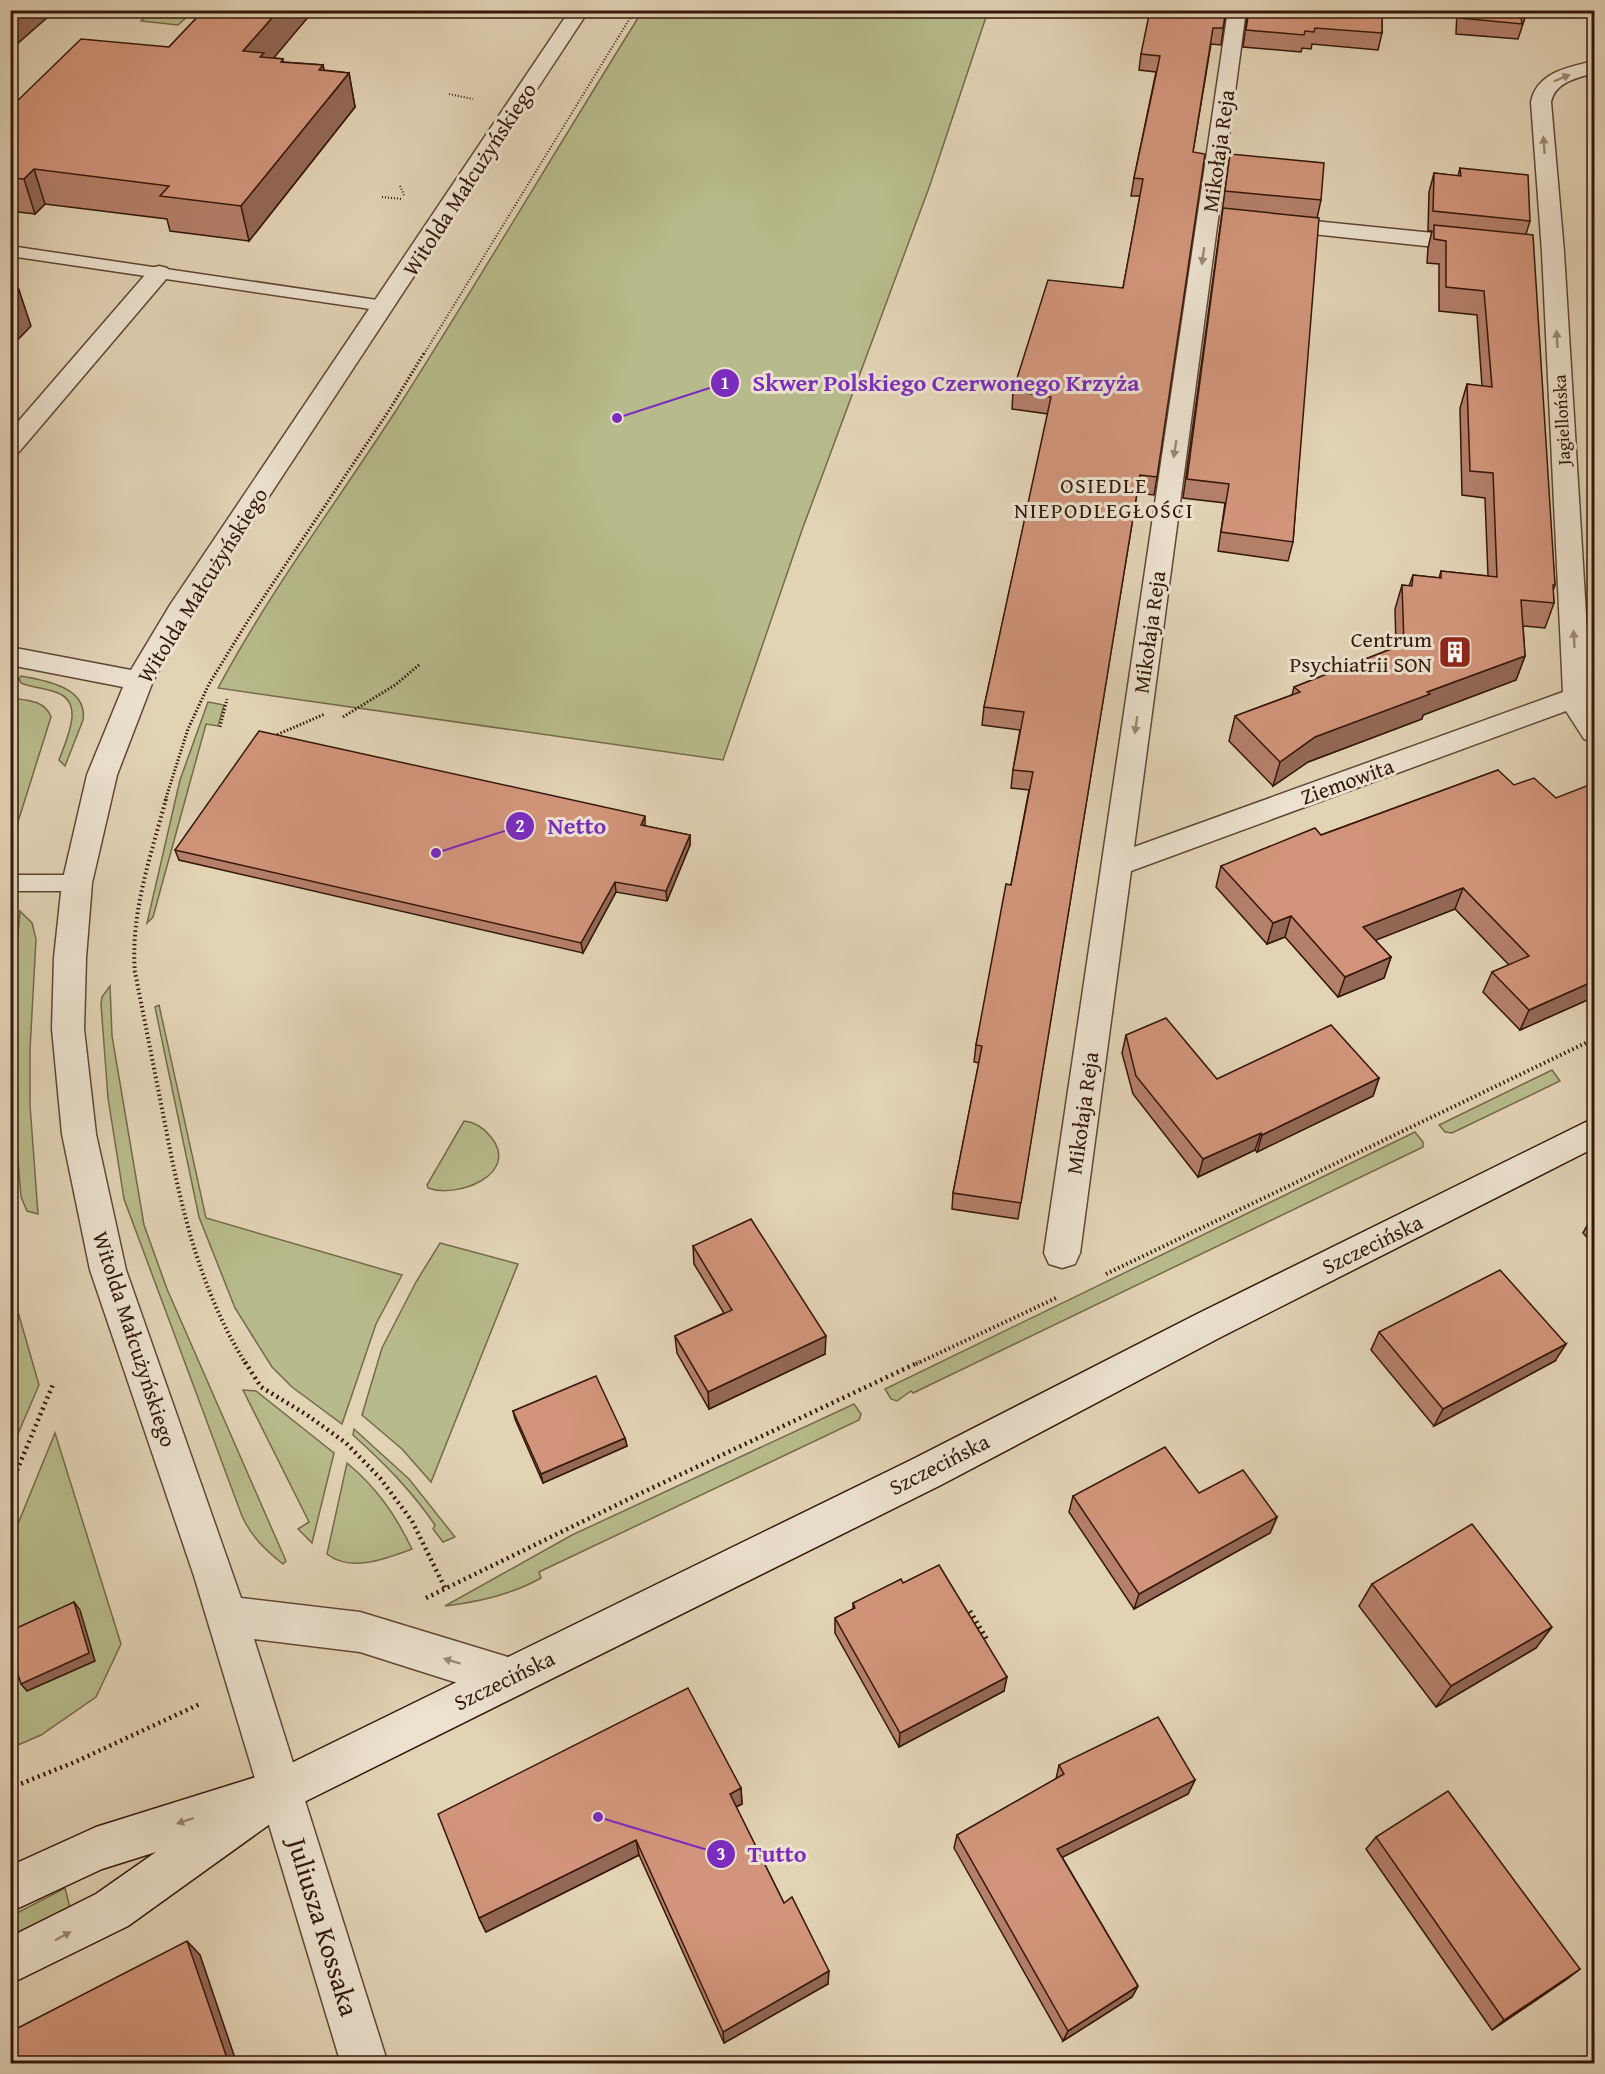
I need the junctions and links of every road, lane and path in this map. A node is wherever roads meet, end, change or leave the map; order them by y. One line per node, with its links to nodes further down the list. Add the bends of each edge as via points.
1 (580, 10): 15 (street, Witolda Małcużyńskiego)
2 (635, 10): 37 (path, via 390,409 209,684 174,769 136,921 135,972 182,1211 200,1269 229,1337 261,1387 346,1443 380,1478 412,1521)
3 (1237, 10): 11 (street, Mikołaja Reja)
4 (1594, 67): 20 (street, Jagiellońska, one-way to 4, via 1541,250 1541,102 1542,92 1548,86)
5 (449, 94): 6 (path)
6 (473, 99)
7 (400, 186): 8 (path)
8 (404, 195)
9 (382, 197): 10 (path)
10 (402, 199)
11 (1230, 219): 12 (street); 27 (street, Mikołaja Reja, one-way to 27)
12 (1494, 246)
13 (10, 251): 14 (lane)
14 (159, 273): 15 (lane); 16 (street)
15 (384, 306): 19 (street, Witolda Małcużyńskiego, via 180,611)
16 (10, 447)
17 (10, 656): 19 (street)
18 (420, 664): 23 (path, via 396,685)
19 (139, 681): 29 (street, Witolda Małcużyńskiego, via 102,775)
20 (1577, 697): 25 (street, Jagiellońska, via 1581,714); 27 (street, Ziemowita)
21 (228, 699): 24 (path)
22 (325, 714): 26 (path)
23 (343, 717)
24 (220, 727)
25 (1594, 732)
26 (272, 737)
27 (1116, 865): 32 (street, Mikołaja Reja)
28 (10, 883): 29 (lane)
29 (78, 883): 40 (street, Witolda Małcużyńskiego, via 68,1029 78,1134 108,1270)
30 (1594, 1039): 33 (path)
31 (1594, 1132): 42 (street, Szczecińska, via 927,1472)
32 (1062, 1253)
33 (1096, 1279)
34 (1063, 1295): 37 (path)
35 (54, 1382): 36 (path)
36 (10, 1487)
37 (445, 1588): 38 (path)
38 (419, 1602)
39 (970, 1611): 41 (path)
40 (226, 1616): 42 (street, one-way to 40, via 360,1632); 45 (street, Witolda Małcużyńskiego)
41 (988, 1641)
42 (508, 1678): 45 (street, Szczecińska)
43 (135, 1734): 44 (path)
44 (10, 1788)
45 (281, 1791): 46 (street, Szczecińska, one-way to 46, via 96,1849); 47 (street, Szczecińska, one-way to 45, via 112,1910); 48 (street, Juliusza Kossaka)
46 (10, 1890)
47 (10, 1961)
48 (365, 2064)

